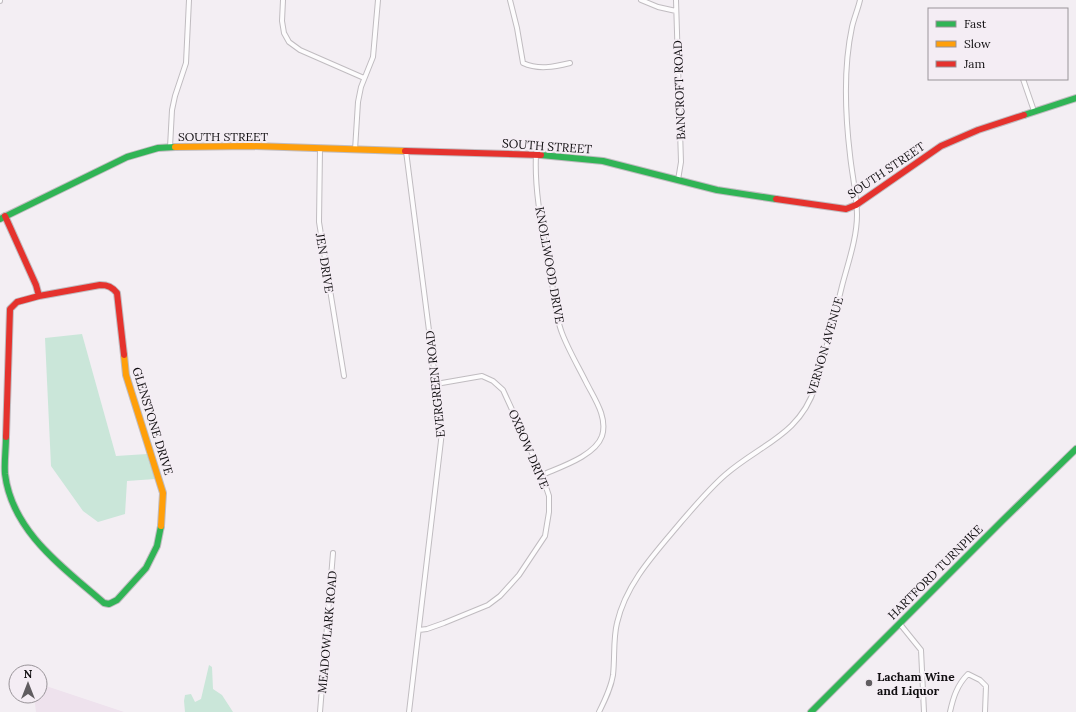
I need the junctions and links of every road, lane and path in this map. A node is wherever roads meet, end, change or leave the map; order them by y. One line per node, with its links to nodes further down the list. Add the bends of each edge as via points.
1 (188, 0): 14 (street, via 186,64 172,110)
2 (284, 0): 10 (street, via 282,21 289,42 300,50)
3 (378, 0): 10 (street, via 375,48)
4 (510, 0): 9 (street, via 523,63 554,67)
5 (641, 0): 8 (street)
6 (676, 0): 8 (street, BANCROFT ROAD)
7 (860, 0): 20 (street, VERNON AVENUE, via 852,25 846,96 847,129)
8 (676, 11): 19 (street, BANCROFT ROAD, via 681,162)
9 (570, 63)
10 (364, 78): 16 (street, via 358,102)
11 (1023, 80): 13 (street)
12 (1076, 98): 13 (street, SOUTH STREET)
13 (1034, 111): 20 (street, SOUTH STREET, via 941,146)
14 (170, 147): 15 (street, SOUTH STREET); 21 (street, SOUTH STREET, via 127,157)
15 (320, 148): 16 (street, SOUTH STREET); 23 (street, JEN DRIVE, via 319,222)
16 (355, 150): 17 (street, SOUTH STREET)
17 (406, 151): 18 (street, SOUTH STREET); 24 (street, EVERGREEN ROAD)
18 (536, 155): 19 (street, SOUTH STREET, via 603,161); 26 (street, KNOLLWOOD DRIVE, via 537,194 561,332 597,402 603,425 602,436 596,447 585,455)
19 (678, 180): 20 (street, SOUTH STREET, via 717,190 829,207 846,209)
20 (856, 205): 32 (street, VERNON AVENUE, via 854,237 845,276 814,389 806,408 782,435 726,474 715,485 657,551 631,586 621,606 616,625 613,676 608,695)
21 (3, 217): 22 (street)
22 (39, 296): 22 (street, GLENSTONE DRIVE, via 100,284 113,288 117,293 126,376 163,493 162,519 153,555 146,568 117,600 109,604 104,603 43,549 20,519 8,490 5,473 10,308 17,302)
23 (344, 376)
24 (436, 384): 26 (street, OXBOW DRIVE, via 482,376 493,381 503,390); 29 (street, EVERGREEN ROAD, via 442,432)
25 (1076, 449): 28 (street, HARTFORD TURNPIKE)
26 (542, 475): 29 (street, OXBOW DRIVE, via 549,496 545,536 519,575 488,605)
27 (333, 553): 30 (street, MEADOWLARK ROAD)
28 (900, 624): 33 (street, HARTFORD TURNPIKE); 34 (street, via 921,650)
29 (419, 630): 31 (street, EVERGREEN ROAD)
30 (320, 712)
31 (409, 712)
32 (599, 712)
33 (812, 712)
34 (924, 712)
35 (950, 712): 36 (street, via 954,695 968,674 986,686)
36 (985, 712)

